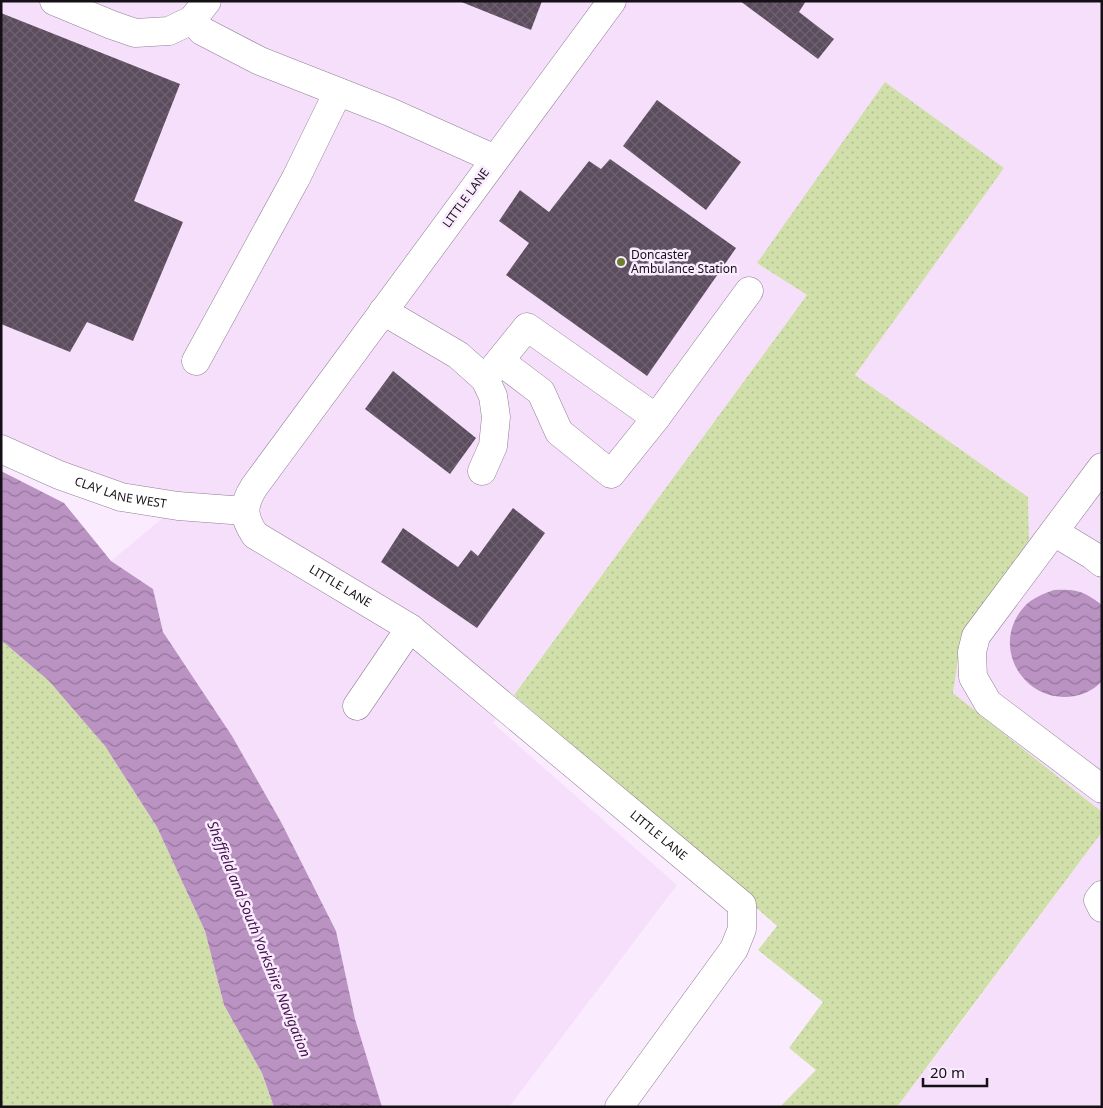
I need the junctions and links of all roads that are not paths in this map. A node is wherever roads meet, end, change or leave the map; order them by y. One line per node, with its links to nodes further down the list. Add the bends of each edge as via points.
1 (54, 1): 3 (street, via 135,33 169,31)
2 (612, 1): 5 (street, LITTLE LANE)
3 (200, 11): 4 (street, via 202,31 260,61)
4 (338, 92): 5 (street); 8 (street, via 296,178)
5 (495, 159): 7 (street, LITTLE LANE)
6 (749, 291): 10 (street)
7 (382, 311): 9 (street, via 458,355); 14 (street, LITTLE LANE, via 254,487 247,498)
8 (196, 361)
9 (492, 370): 10 (street, via 528,327); 10 (street, via 541,392 560,432 611,474); 13 (street, via 496,417 493,446)
10 (656, 418)
11 (1, 449): 14 (street, CLAY LANE WEST, via 59,475 121,497 178,506)
12 (1102, 467): 15 (street)
13 (482, 471)
14 (245, 511): 17 (street, LITTLE LANE, via 248,525 255,535)
15 (1054, 532): 16 (street); 19 (street, via 976,636 972,652 973,677 988,703)
16 (1102, 563)
17 (410, 628): 18 (street); 22 (street, LITTLE LANE, via 742,905 742,929 734,949)
18 (357, 706)
19 (1102, 789)
20 (1102, 894): 21 (street, via 1098,900)
21 (1102, 908)
22 (619, 1107)

